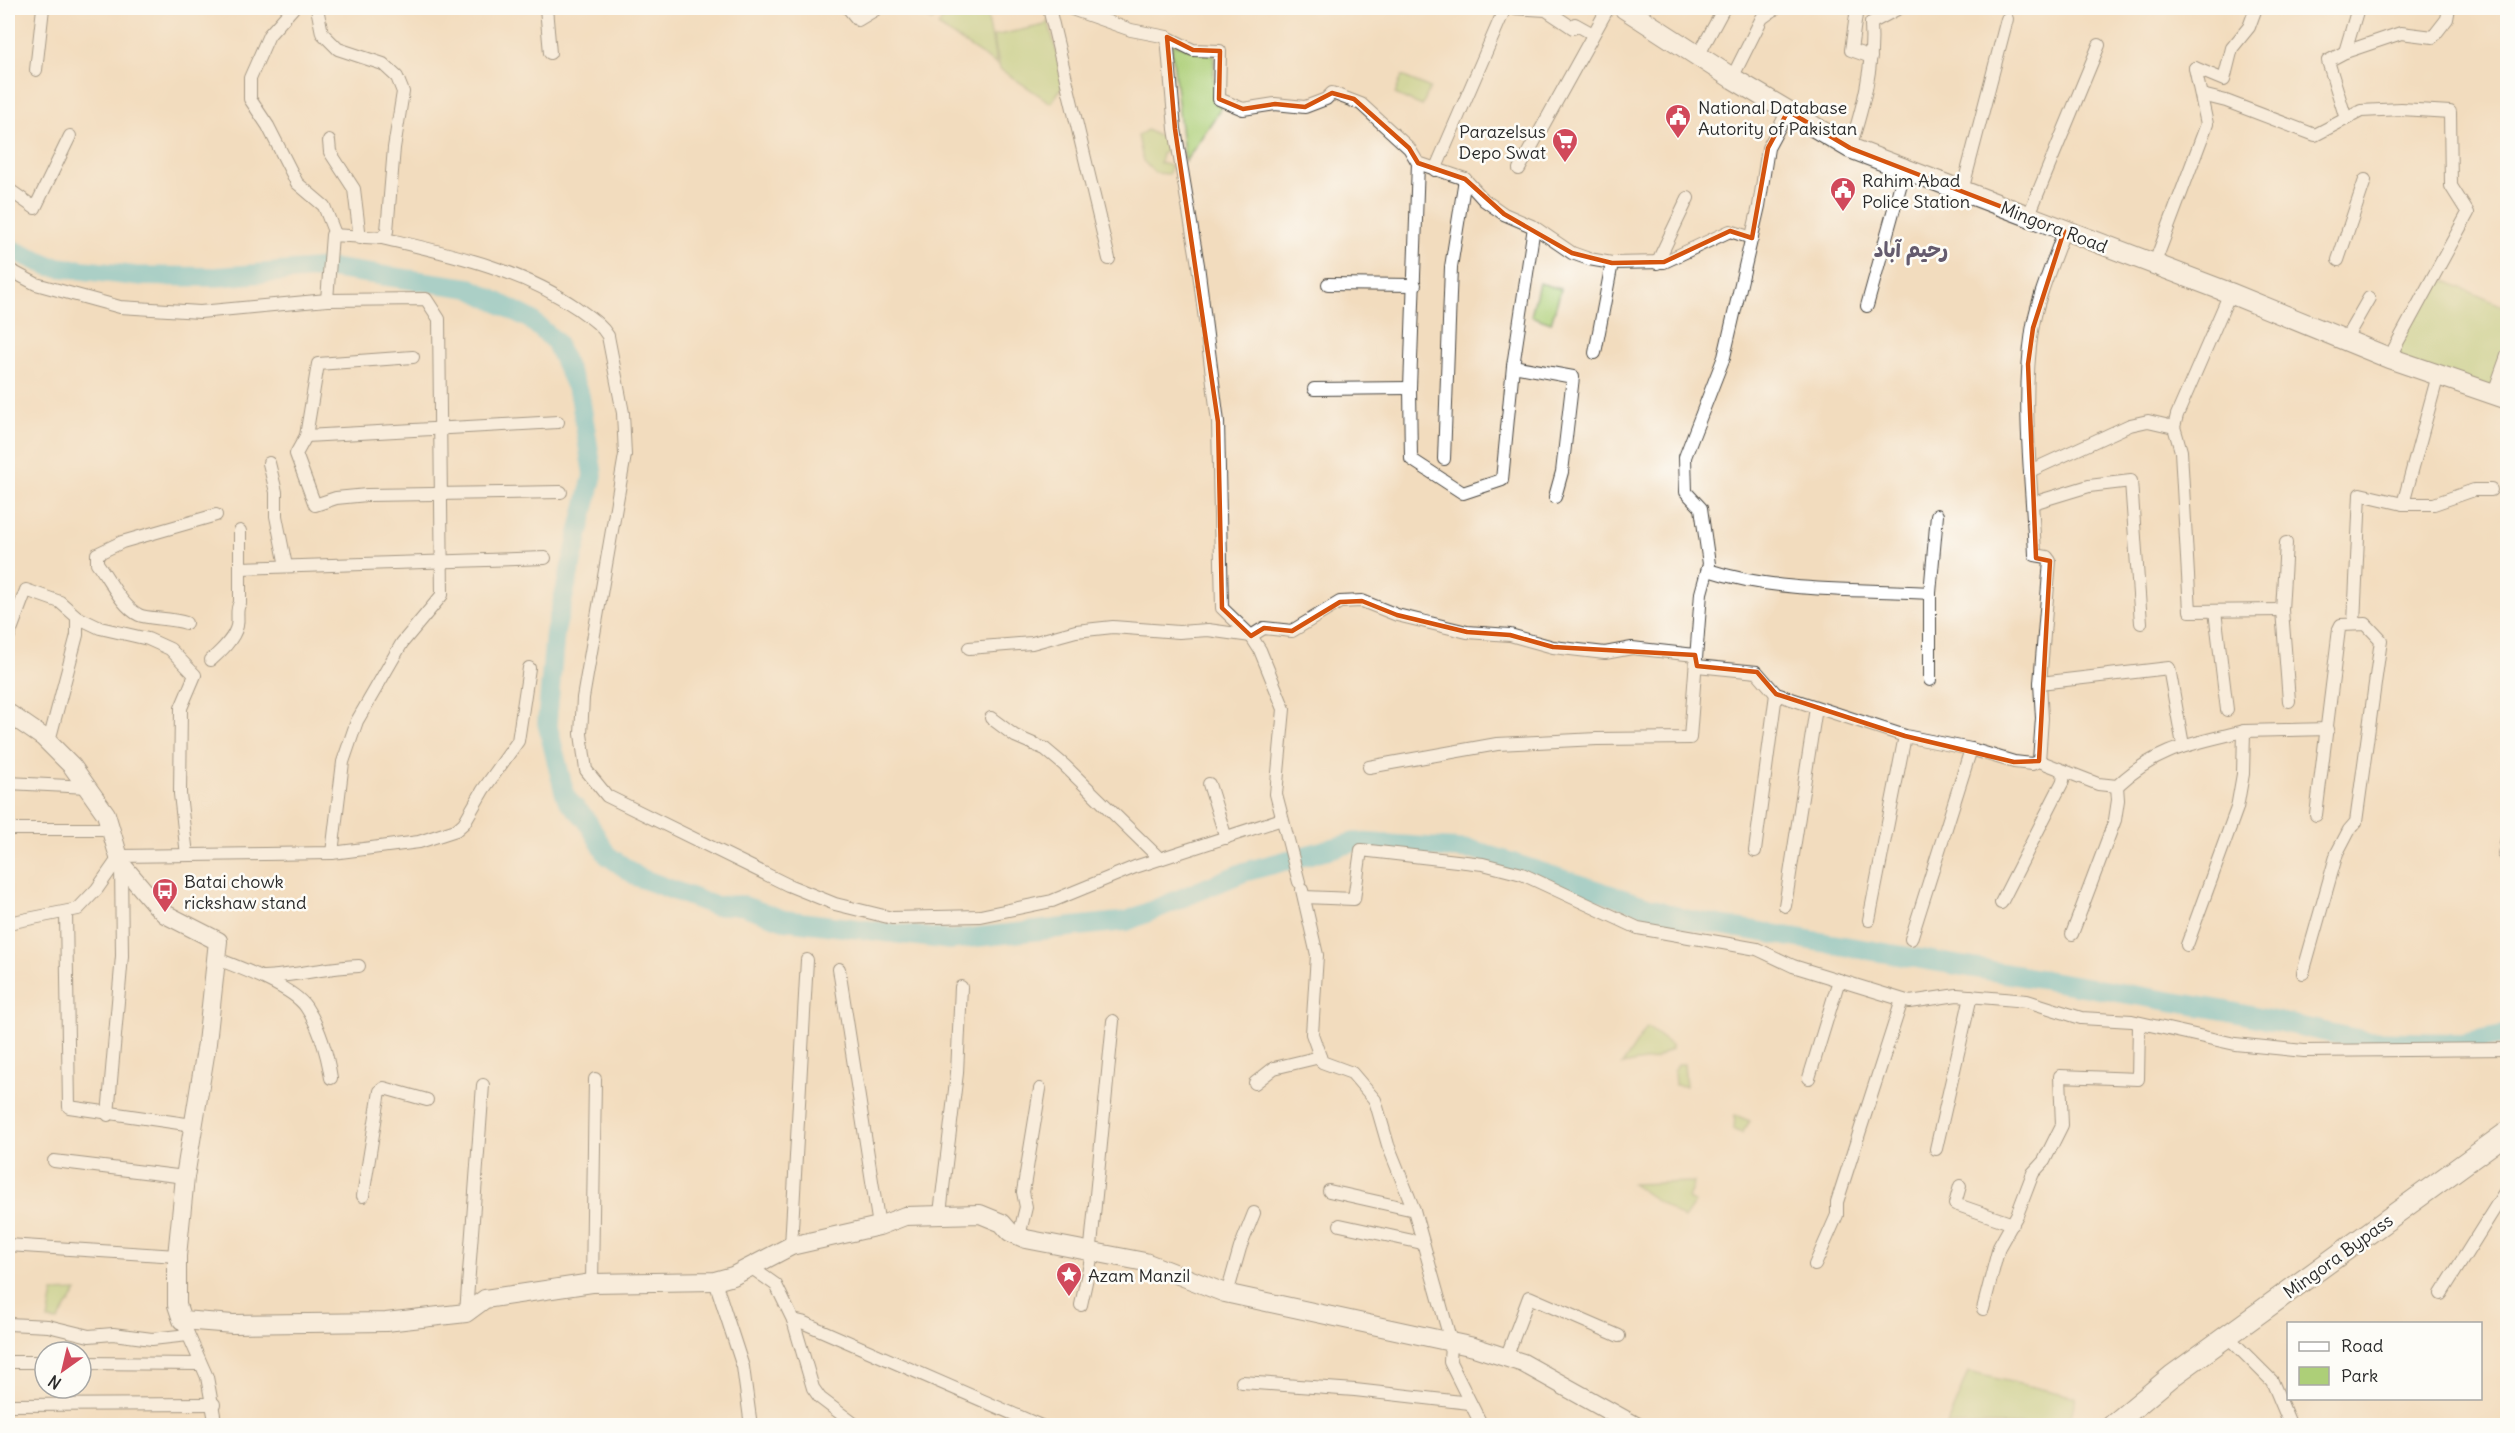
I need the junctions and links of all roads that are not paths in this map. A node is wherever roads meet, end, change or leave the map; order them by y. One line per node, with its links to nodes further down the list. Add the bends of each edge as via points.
1 (44, 8): 28 (street)
2 (317, 8): 49 (street, via 322,33 338,49 383,64 397,77 403,92 387,231)
3 (546, 8): 25 (street)
4 (848, 8): 5 (street, via 858,20)
5 (878, 8)
6 (1049, 8): 52 (street)
7 (1069, 8): 22 (street, via 1131,30)
8 (1505, 8): 39 (street)
9 (1514, 8): 21 (street, via 1546,10 1573,28 1575,24)
10 (1608, 8): 21 (street)
11 (1624, 8): 26 (main road, Mingora Road)
12 (1725, 8): 26 (street)
13 (1776, 8): 29 (street, via 1762,18)
14 (1857, 8): 27 (street, via 1851,50)
15 (1899, 8): 27 (street, via 1870,23)
16 (2256, 8): 30 (street, via 2249,27 2232,48 2224,80 2195,68)
17 (2358, 8): 24 (street)
18 (2449, 8): 24 (street, via 2447,19 2433,38 2401,33)
19 (289, 9): 51 (street, via 269,35 250,78 250,99 297,183 324,206)
20 (2007, 19): 43 (street)
21 (1593, 34): 37 (street)
22 (1167, 37): 36 (street, via 1193,50 1220,51 1219,99 1243,109 1275,104 1305,107 1332,93 1353,99 1409,148); 103 (street, via 1175,129 1198,265 1218,422 1222,608)
23 (2099, 45): 45 (street)
24 (2345, 52): 32 (street, via 2328,62)
25 (550, 54)
26 (1698, 56): 29 (main road, Mingora Road)
27 (1871, 57): 35 (street, via 1866,98)
28 (36, 70)
29 (1732, 78): 31 (main road, Mingora Road)
30 (2202, 95): 32 (street, via 2315,135); 56 (street, via 2207,124)
31 (1788, 111): 35 (main road, Mingora Road); 50 (street, via 1768,148)
32 (2346, 119): 68 (street, via 2361,111 2450,112 2451,186 2468,213)
33 (70, 136): 42 (street, via 35,208)
34 (329, 141): 48 (street, via 330,152 354,189)
35 (1850, 148): 38 (main road, Mingora Road)
36 (1418, 163): 39 (street); 59 (street)
37 (1519, 169)
38 (1905, 169): 43 (main road, Mingora Road); 63 (street)
39 (1435, 170): 40 (street)
40 (1465, 179): 46 (street, via 1491,205); 78 (street, via 1451,267)
41 (2366, 180): 53 (street)
42 (8, 189)
43 (1962, 191): 45 (main road, Mingora Road)
44 (1688, 198): 55 (street)
45 (2028, 217): 47 (main road, Mingora Road)
46 (1534, 227): 54 (street, via 1572,253); 69 (street)
47 (2064, 231): 56 (main road, Mingora Road); 80 (street, via 2032,328 2028,364)
48 (360, 237): 49 (street); 51 (street)
49 (382, 238): 140 (street, via 489,266 540,285 589,316 608,336 623,413 625,455 583,698 581,734 586,770 607,796 788,885 834,904 892,918 960,917 1012,910 1052,901)
50 (1752, 238): 55 (street, via 1730,231); 95 (street, via 1724,357 1684,457 1686,492 1701,508)
51 (334, 239): 61 (street)
52 (1109, 259)
53 (2338, 261)
54 (1612, 263): 55 (street); 65 (street)
55 (1657, 263)
56 (2154, 265): 60 (main road, Mingora Road)
57 (8, 269): 61 (street, via 36,284 120,307 200,312)
58 (1328, 284): 59 (street)
59 (1414, 285): 71 (street)
60 (2230, 293): 64 (main road, Mingora Road); 75 (street)
61 (328, 296): 76 (street, via 426,299 439,319)
62 (2369, 298): 64 (street)
63 (1867, 306)
64 (2345, 340): 68 (main road, Mingora Road)
65 (1595, 353)
66 (2508, 353): 73 (street)
67 (413, 357): 77 (street, via 318,364)
68 (2389, 358): 70 (main road, Mingora Road)
69 (1513, 366): 71 (street, via 1502,480 1463,493 1411,459); 84 (street, via 1573,377)
70 (2438, 375): 73 (main road, Mingora Road); 86 (street)
71 (1410, 388): 72 (street)
72 (1314, 389)
73 (2500, 397)
74 (558, 422): 76 (street)
75 (2174, 426): 80 (street, via 2148,421 2130,424); 98 (street, via 2181,451 2190,611)
76 (440, 427): 77 (street); 83 (street)
77 (306, 436): 83 (street, via 296,454 315,505 367,495)
78 (1444, 459)
79 (269, 463): 93 (street)
80 (2030, 471): 85 (street)
81 (2491, 490): 86 (street, via 2474,490 2434,504)
82 (561, 492): 83 (street)
83 (440, 495): 92 (street)
84 (1556, 497)
85 (2033, 503): 101 (street, via 2089,486 2131,481); 110 (street, via 2035,555 2050,561)
86 (2403, 504): 102 (street, via 2360,494)
87 (216, 515): 100 (street, via 122,542 97,554 97,563 140,616)
88 (1937, 515): 96 (street)
89 (240, 531): 94 (street)
90 (2286, 543): 97 (street)
91 (545, 558): 92 (street)
92 (442, 561): 93 (street); 137 (street, via 440,600 402,643 357,722 343,762)
93 (286, 566): 94 (street)
94 (241, 568): 106 (street, via 237,627)
95 (1708, 570): 96 (street, via 1736,579); 107 (street, via 1701,593)
96 (1930, 593): 109 (street)
97 (2282, 610): 98 (street); 112 (street)
98 (2215, 611): 114 (street)
99 (77, 616): 104 (street, via 60,602 26,590); 120 (street, via 76,635); 139 (street, via 100,628 148,639 170,649 195,675 181,708 180,794)
100 (186, 623)
101 (2141, 623)
102 (2354, 623): 117 (street, via 2339,629); 155 (street, via 2366,624 2381,640 2356,822 2337,853)
103 (1251, 636): 105 (street, via 1208,630 1113,627 1032,643); 107 (street, via 1264,628 1292,631 1340,603 1362,601 1397,615 1467,632 1510,635 1553,647 1605,653 1632,648 1695,655); 131 (street, via 1284,709 1276,794)
104 (8, 638)
105 (969, 648)
106 (211, 660)
107 (1697, 666): 111 (street, via 1757,672); 124 (street, via 1690,738 1497,744)
108 (529, 668): 137 (street, via 518,741 464,823 448,834 419,842)
109 (1930, 680)
110 (2040, 683): 121 (street, via 2169,668); 123 (street)
111 (1776, 694): 113 (street); 136 (street)
112 (2289, 701)
113 (1816, 708): 119 (street); 144 (street)
114 (2227, 710)
115 (8, 712): 120 (main road)
116 (991, 718): 140 (street, via 1064,765)
117 (2328, 729): 118 (street); 130 (street)
118 (2244, 731): 121 (street); 150 (street, via 2237,808)
119 (1905, 736): 122 (street); 146 (street)
120 (49, 741): 129 (main road)
121 (2183, 746): 128 (street, via 2139,765)
122 (1971, 749): 123 (street, via 2014,762); 149 (street)
123 (2039, 761): 125 (street)
124 (1369, 768)
125 (2064, 771): 128 (street, via 2098,784); 143 (street, via 2063,781)
126 (8, 783): 129 (street)
127 (1209, 784): 135 (street)
128 (2117, 786): 148 (street, via 2115,820)
129 (88, 788): 133 (main road)
130 (2316, 814)
131 (1284, 823): 135 (street); 142 (street)
132 (8, 829): 133 (street)
133 (111, 829): 141 (main road)
134 (2508, 832): 138 (street)
135 (1226, 838): 140 (street)
136 (1755, 851)
137 (332, 853): 139 (street)
138 (2504, 854)
139 (187, 855): 141 (street)
140 (1160, 859)
141 (120, 860): 145 (street, via 78,909); 151 (main road, via 165,914 218,941); 172 (street, via 123,939)
142 (1304, 897): 157 (street, via 1353,899 1361,850 1483,864 1522,874 1638,928 1757,949 1793,966); 164 (street, via 1317,955 1312,1034)
143 (2001, 903)
144 (1785, 906)
145 (66, 912): 147 (street); 172 (street, via 69,1107)
146 (1869, 920)
147 (8, 922)
148 (2072, 934)
149 (1911, 939)
150 (2187, 945)
151 (215, 958): 156 (street); 173 (main road, via 207,1043)
152 (807, 960): 191 (street)
153 (359, 966): 156 (street)
154 (839, 969): 187 (street)
155 (2303, 973)
156 (263, 977): 165 (street, via 305,1005 326,1047)
157 (1839, 980): 160 (street); 166 (street)
158 (961, 987): 183 (street, via 957,1073)
159 (1971, 996): 160 (street); 162 (street, via 2027,1001 2081,1018); 175 (street)
160 (1902, 1000): 194 (street, via 1837,1202 1837,1215)
161 (1113, 1021): 192 (street)
162 (2139, 1023): 163 (street, via 2235,1044 2304,1051); 185 (street, via 2138,1079 2060,1076 2062,1125 2044,1161 2033,1173)
163 (2508, 1049)
164 (1320, 1058): 168 (street, via 1274,1068); 182 (street, via 1352,1073 1375,1100)
165 (331, 1078)
166 (1809, 1078)
167 (595, 1079): 197 (street)
168 (1255, 1083)
169 (483, 1084): 202 (street)
170 (1040, 1089): 188 (street)
171 (427, 1100): 181 (street, via 384,1088 380,1091)
172 (108, 1115): 173 (street)
173 (193, 1125): 177 (main road)
174 (2504, 1141): 207 (highway, Mingora Bypass)
175 (1936, 1149)
176 (54, 1161): 177 (street)
177 (185, 1177): 193 (main road)
178 (1960, 1186): 185 (street, via 1955,1204)
179 (2508, 1187): 199 (street)
180 (1329, 1191): 182 (street)
181 (363, 1196)
182 (1414, 1210): 189 (street)
183 (940, 1213): 187 (main road, via 905,1216); 188 (main road, via 980,1214)
184 (1254, 1214): 198 (street)
185 (2013, 1224): 201 (street, via 2000,1247)
186 (1340, 1225): 189 (street)
187 (879, 1226): 191 (main road)
188 (1019, 1236): 192 (main road)
189 (1422, 1244): 208 (street)
190 (8, 1245): 193 (street)
191 (791, 1246): 195 (main road)
192 (1093, 1250): 198 (main road, via 1145,1262); 200 (street)
193 (177, 1256): 205 (main road, via 177,1305)
194 (1815, 1266)
195 (752, 1268): 196 (main road); 203 (street, via 776,1285)
196 (715, 1281): 197 (main road); 219 (street, via 743,1367)
197 (592, 1283): 202 (main road, via 485,1299)
198 (1227, 1294): 208 (main road)
199 (2440, 1294)
200 (1081, 1305)
201 (1983, 1309)
202 (466, 1313): 205 (main road, via 386,1322)
203 (793, 1320): 220 (street, via 813,1388 820,1398); 221 (street)
204 (8, 1324): 205 (street, via 152,1339)
205 (185, 1328): 213 (street)
206 (1619, 1336): 209 (street, via 1529,1297)
207 (2227, 1336): 224 (highway, Mingora Bypass); 225 (street, via 2272,1381)
208 (1451, 1342): 209 (main road); 215 (street, via 1450,1362)
209 (1506, 1358): 223 (main road)
210 (8, 1362): 211 (street)
211 (33, 1362)
212 (93, 1363): 213 (street)
213 (200, 1364): 216 (street)
214 (1242, 1382): 215 (street)
215 (1470, 1403): 222 (street)
216 (214, 1404): 217 (street); 218 (street)
217 (8, 1405)
218 (216, 1425)
219 (751, 1425)
220 (857, 1425)
221 (1041, 1425)
222 (1482, 1425)
223 (1636, 1425)
224 (2112, 1425)
225 (2291, 1425)

